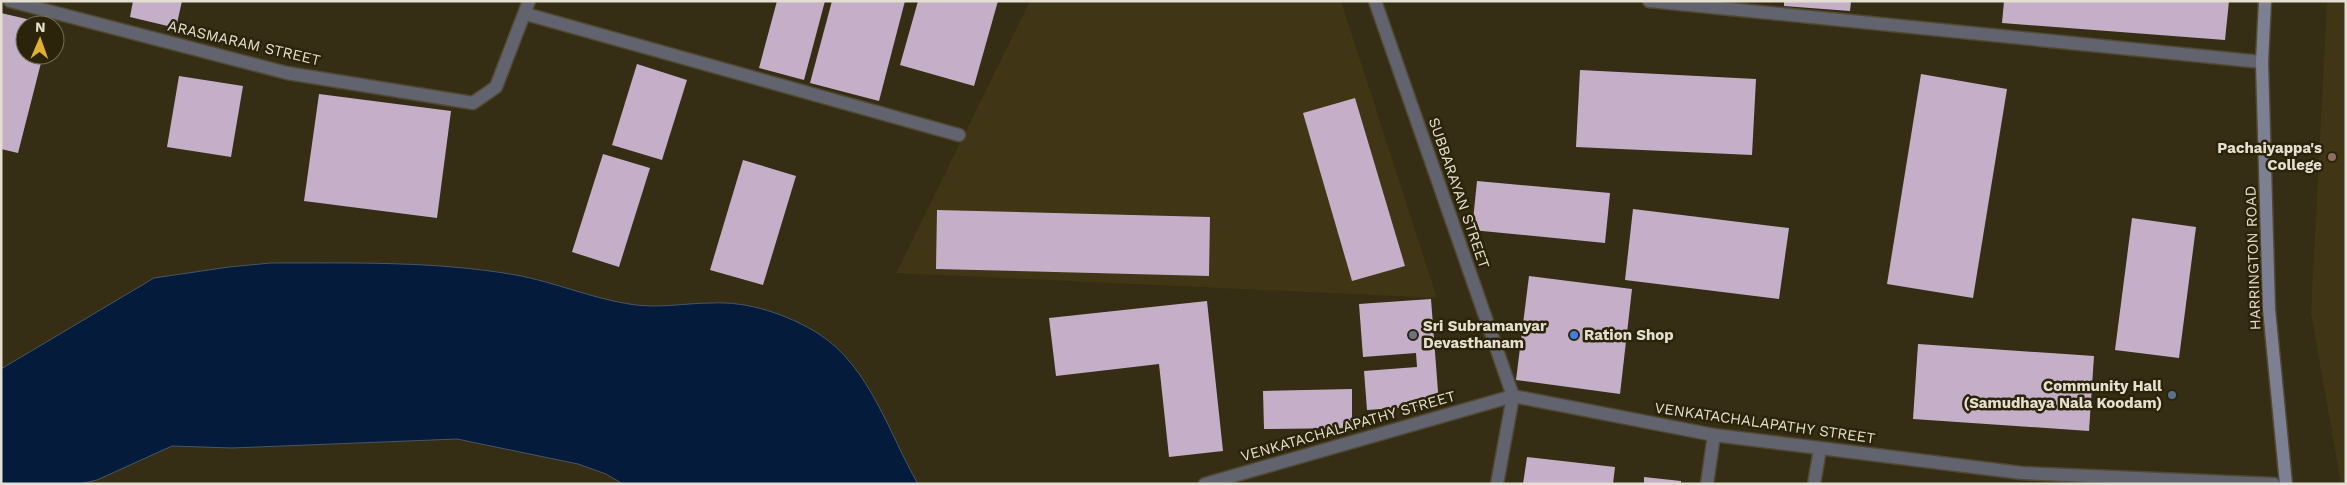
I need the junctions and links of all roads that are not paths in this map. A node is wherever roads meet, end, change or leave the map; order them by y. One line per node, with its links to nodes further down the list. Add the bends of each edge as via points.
1 (10, 1): 6 (street, ARASMARAM STREET, via 287,73 473,103 496,87)
2 (529, 1): 6 (street)
3 (1374, 1): 9 (street, SUBBARAYAN STREET)
4 (1649, 1): 7 (street)
5 (2265, 1): 7 (street, HARRINGTON ROAD)
6 (526, 14): 8 (street)
7 (2262, 62): 18 (street, HARRINGTON ROAD, via 2270,309)
8 (960, 135)
9 (1513, 396): 10 (street, VENKATACHALAPATHY STREET); 13 (street, VENKATACHALAPATHY STREET); 14 (street)
10 (1714, 435): 11 (street, VENKATACHALAPATHY STREET); 15 (street)
11 (1820, 449): 12 (street, VENKATACHALAPATHY STREET); 16 (street)
12 (2022, 478): 17 (street, VENKATACHALAPATHY STREET)
13 (1205, 484)
14 (1498, 484)
15 (1707, 484)
16 (1814, 484)
17 (2274, 484)
18 (2286, 484)

